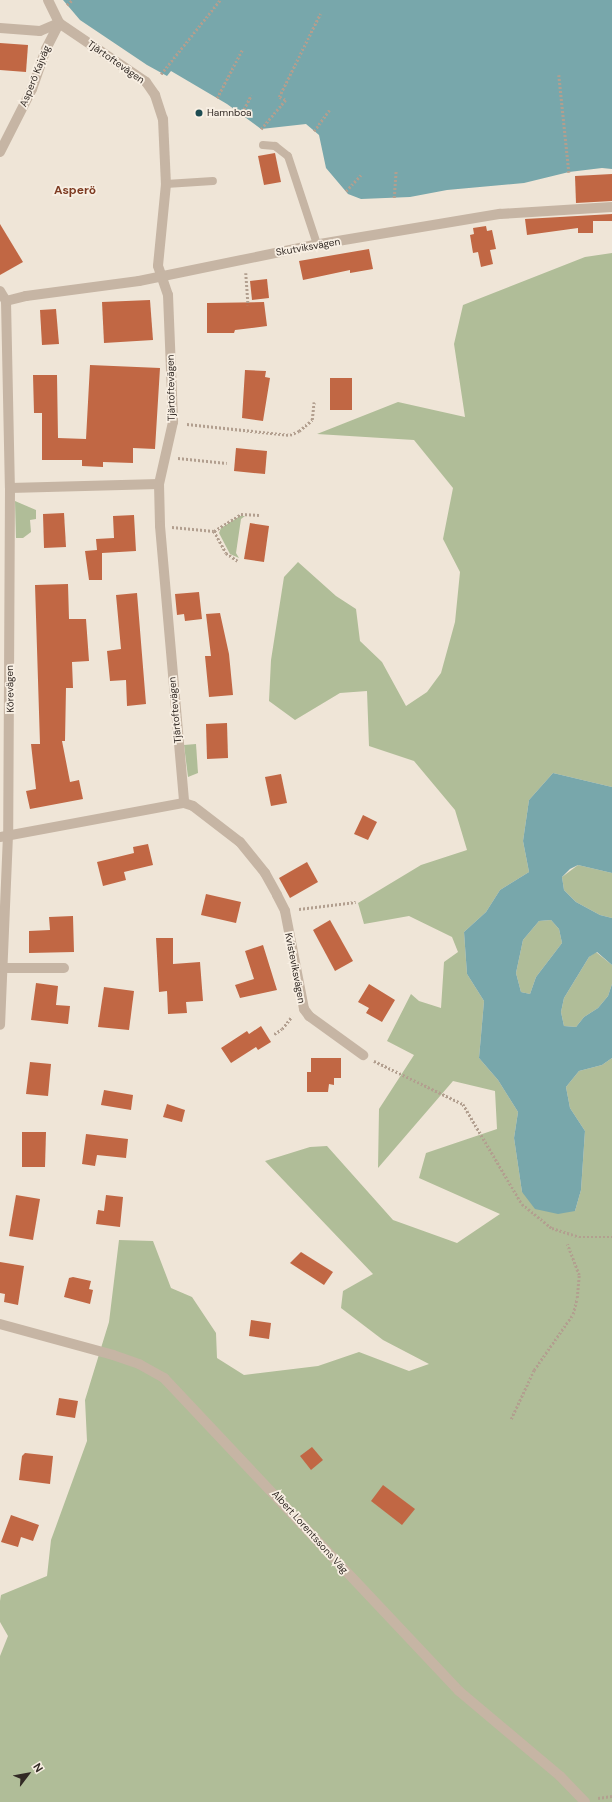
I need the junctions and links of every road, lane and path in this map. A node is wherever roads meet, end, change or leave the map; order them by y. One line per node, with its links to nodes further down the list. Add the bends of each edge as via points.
1 (48, 0): 6 (street)
2 (72, 0): 4 (path)
3 (220, 0): 9 (path)
4 (67, 5)
5 (320, 14): 15 (path, via 280,97 285,100)
6 (59, 23): 7 (street, via 40,31); 18 (street, Asperö Kajväg, via 46,49 32,89); 23 (street, Tjärtoftevägen, via 137,74 150,87 163,119)
7 (0, 28)
8 (242, 50): 12 (path)
9 (161, 74)
10 (559, 75): 20 (path)
11 (251, 96): 14 (path)
12 (217, 98)
13 (329, 110): 16 (path)
14 (242, 113)
15 (261, 129)
16 (314, 130)
17 (263, 146): 27 (lane, via 275,146 288,156)
18 (0, 152)
19 (396, 171): 25 (path)
20 (569, 172)
21 (361, 175): 24 (path)
22 (212, 181): 23 (lane)
23 (166, 184): 29 (street, Tjärtoftevägen, via 158,266)
24 (346, 191)
25 (394, 198)
26 (612, 207): 27 (street, Skutviksvägen, via 500,214)
27 (317, 244): 28 (street, Skutviksvägen)
28 (246, 258): 29 (street, Skutviksvägen); 32 (path)
29 (160, 277): 31 (street, Skutviksvägen); 34 (street, Tjärtoftevägen, via 168,295)
30 (0, 291): 31 (street, Körevägen)
31 (6, 301): 38 (street, Körevägen)
32 (248, 305)
33 (314, 402): 34 (path, via 312,420 290,435)
34 (172, 422): 35 (street, Tjärtoftevägen)
35 (166, 457): 36 (path); 37 (street, Tjärtoftevägen)
36 (227, 463)
37 (159, 484): 38 (street); 40 (street, Tjärtoftevägen)
38 (10, 488): 44 (street, Körevägen)
39 (258, 515): 41 (path, via 241,514)
40 (160, 526): 41 (path); 43 (street, Tjärtoftevägen)
41 (214, 531): 42 (path, via 226,552)
42 (238, 561)
43 (184, 803): 44 (street); 46 (street, Kvisteviksvägen, via 205,814 240,842 265,873)
44 (4, 836): 47 (street, Körevägen)
45 (356, 902): 46 (path)
46 (285, 911): 49 (street, Kvisteviksvägen)
47 (4, 968): 48 (street); 50 (street, Körevägen)
48 (64, 968)
49 (302, 1002): 51 (path, via 282,1029); 52 (street, Kvisteviksvägen, via 309,1016)
50 (0, 1025)
51 (274, 1034)
52 (363, 1055): 53 (path, via 463,1104 522,1204 552,1228 579,1237)
53 (612, 1237)
54 (566, 1244): 56 (path, via 579,1275 577,1298 572,1314 534,1370)
55 (0, 1324): 57 (street, Albert Lorentssons Väg, via 113,1355 139,1364 164,1378 459,1691 560,1776)
56 (511, 1419)
57 (585, 1802)

